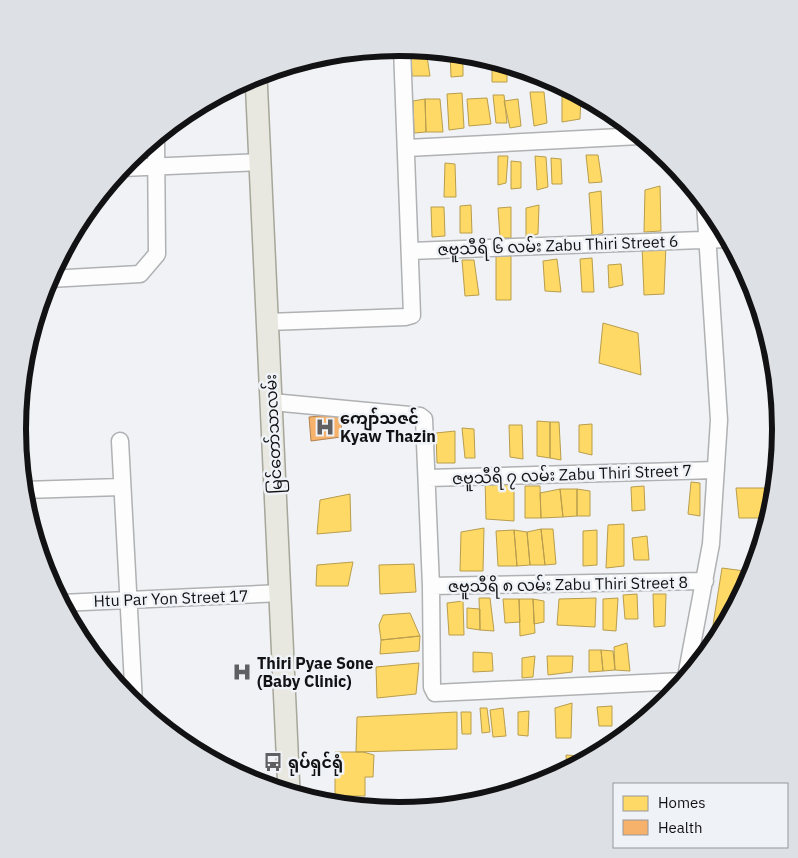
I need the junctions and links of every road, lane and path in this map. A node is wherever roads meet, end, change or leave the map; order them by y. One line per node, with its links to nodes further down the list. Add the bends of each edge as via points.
1 (402, 56): 5 (street)
2 (256, 85): 6 (main road, မြင်တော်သာလမ်း)
3 (630, 137): 5 (street)
4 (156, 146): 7 (street)
5 (407, 148): 12 (street)
6 (260, 162): 7 (street); 14 (main road, မြင်တော်သာလမ်း)
7 (156, 166): 8 (street); 13 (street, via 157,254 140,274)
8 (133, 167)
9 (705, 216): 11 (street)
10 (720, 239): 11 (street, ဇဗူသီရိ ၆ လမ်း Zabu Thiri Street 6)
11 (706, 240): 12 (street, ဇဗူသီရိ ၆ လမ်း Zabu Thiri Street 6); 17 (street, via 719,420)
12 (410, 250): 14 (street, via 412,315)
13 (58, 278)
14 (268, 322): 15 (main road, မြင်တော်သာလမ်း)
15 (272, 402): 18 (street, via 420,416 425,424); 23 (main road, မြင်တော်သာလမ်း)
16 (120, 441): 19 (street)
17 (716, 470): 18 (street, ဇဗူသီရိ ၇ လမ်း Zabu Thiri Street 7); 21 (street, via 712,544)
18 (428, 478): 22 (street)
19 (121, 487): 20 (street); 24 (street)
20 (31, 490)
21 (705, 581): 22 (street, ဇဗူသီရိ ၈ လမ်း Zabu Thiri Street 8); 26 (street)
22 (431, 586): 27 (street, via 432,687 435,692)
23 (281, 593): 24 (street, Htu Par Yon Street 17); 29 (main road, မြင်တော်သာလမ်း)
24 (129, 600): 25 (street, Htu Par Yon Street 17); 28 (street)
25 (70, 603)
26 (689, 664)
27 (673, 681)
28 (133, 691)
29 (289, 785)

